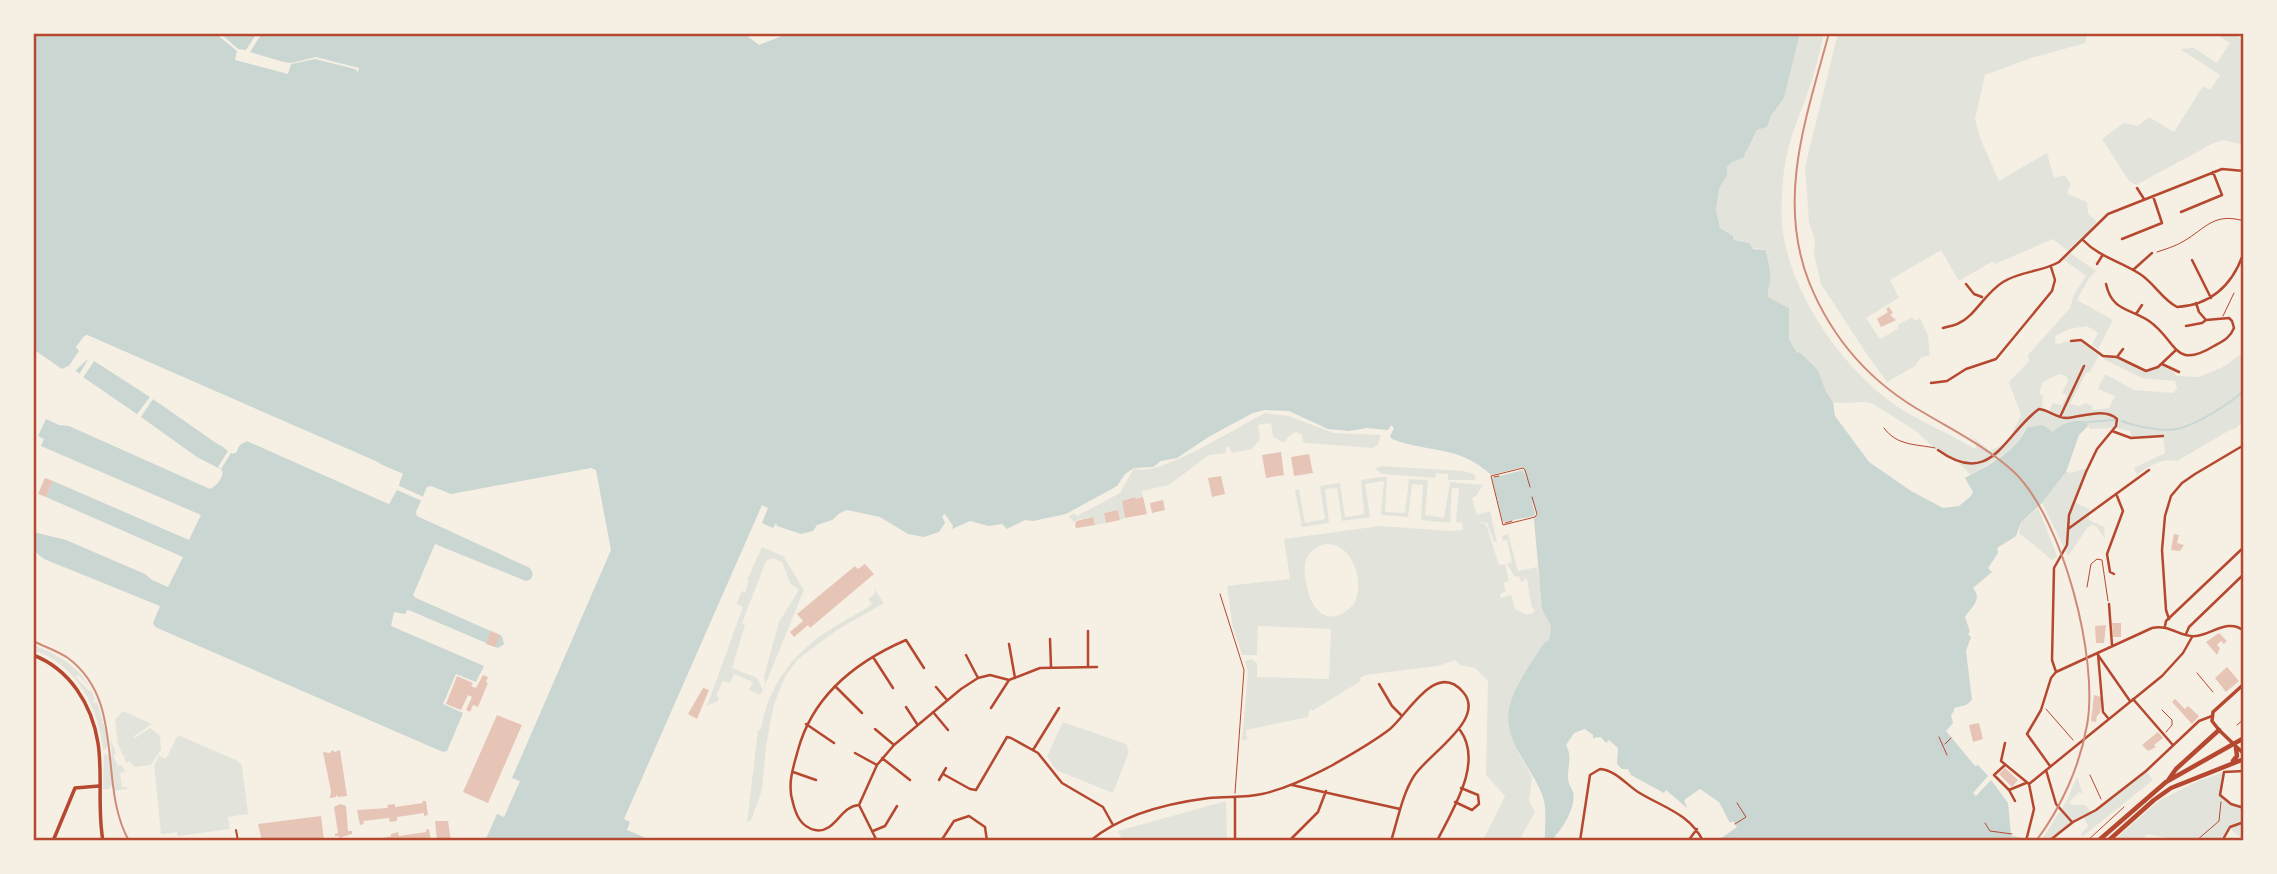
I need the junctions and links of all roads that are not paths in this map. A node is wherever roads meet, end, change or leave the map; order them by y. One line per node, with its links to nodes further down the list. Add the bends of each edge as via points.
1 (2244, 171): 2 (street)
2 (2213, 172): 4 (street); 6 (street, via 2222,195)
3 (2137, 188): 5 (street)
4 (2152, 197): 5 (street); 7 (street, via 2162,223)
5 (2144, 200): 8 (street, via 2108,214)
6 (2181, 212)
7 (2122, 239)
8 (2083, 240): 11 (street); 14 (street)
9 (2244, 252): 22 (street, via 2229,282)
10 (2152, 253): 15 (street)
11 (2102, 256): 13 (street); 15 (street)
12 (2192, 260): 22 (street)
13 (2097, 264)
14 (2051, 267): 21 (street, via 2012,276); 33 (street, via 2052,291)
15 (2133, 270): 23 (street, via 2177,307)
16 (1966, 284): 21 (street)
17 (2106, 284): 19 (street)
18 (2234, 293): 26 (lane)
19 (2108, 295): 20 (street); 25 (street, via 2116,305)
20 (2102, 296)
21 (1983, 298): 29 (street, via 1960,323)
22 (2211, 298): 23 (street)
23 (2196, 303): 27 (street)
24 (2142, 305): 25 (street)
25 (2136, 314): 30 (street)
26 (2222, 318): 27 (street); 36 (street, via 2229,318 2234,325 2229,337 2198,355)
27 (2206, 320): 28 (street)
28 (2186, 326)
29 (1943, 328)
30 (2158, 329): 32 (street); 36 (street)
31 (2009, 333): 33 (street)
32 (2155, 334)
33 (2014, 336): 41 (street, via 1996,359 1940,385)
34 (2071, 341): 37 (street, via 2081,340 2103,356)
35 (2123, 349): 37 (street)
36 (2176, 351): 38 (street)
37 (2117, 357): 38 (street, via 2146,371)
38 (2162, 365): 40 (street)
39 (2084, 366): 42 (street)
40 (2179, 372)
41 (1931, 383)
42 (2060, 417): 44 (street, via 2110,414 2118,422); 47 (street, via 2039,409 1994,454 1975,463 1959,463)
43 (1884, 428): 47 (lane, via 1906,444)
44 (2112, 431): 45 (street, via 2131,438); 50 (street, via 2086,472 2069,514)
45 (2163, 436)
46 (2244, 445): 57 (street, via 2182,483 2167,505 2162,550)
47 (1938, 450)
48 (2149, 470): 49 (street)
49 (2116, 496): 50 (street); 52 (street, via 2123,511 2107,554)
50 (2068, 529): 76 (street, via 2067,545 2054,568 2052,660)
51 (2244, 547): 57 (street)
52 (2114, 574)
53 (2244, 574): 63 (street)
54 (2087, 587): 56 (lane, via 2091,564 2102,560)
55 (1220, 594): 138 (lane, via 1244,670)
56 (2109, 604): 67 (street)
57 (2169, 619): 59 (street)
58 (2244, 624): 60 (street)
59 (2165, 626): 63 (street); 67 (street)
60 (2240, 628): 62 (street); 64 (street, via 2228,626)
61 (1088, 631): 73 (street)
62 (2244, 631)
63 (2186, 634): 64 (street)
64 (2193, 636): 86 (street, via 2170,668)
65 (1050, 639): 72 (street)
66 (1009, 644): 77 (street)
67 (2112, 645): 68 (street)
68 (2096, 654): 76 (street); 86 (street); 97 (street, via 2103,712)
69 (33, 655): 134 (main road, via 63,673 85,704 98,745)
70 (966, 655): 78 (street)
71 (873, 657): 75 (street, via 906,640); 82 (street); 84 (street)
72 (1051, 667): 73 (street); 77 (street)
73 (1088, 667): 74 (street)
74 (1097, 667)
75 (924, 668)
76 (2056, 673): 107 (street)
77 (1017, 677): 79 (street)
78 (978, 678): 79 (street, via 990,675); 85 (street)
79 (1009, 680): 88 (street)
80 (1379, 684): 95 (street)
81 (2244, 684): 96 (main road)
82 (835, 686): 92 (street); 99 (street)
83 (936, 687): 85 (street)
84 (893, 688)
85 (947, 700): 91 (street)
86 (2132, 700): 97 (street); 106 (street)
87 (906, 707): 100 (street)
88 (991, 708)
89 (1059, 708): 94 (street)
90 (2162, 710): 106 (lane, via 2172,720)
91 (933, 712): 100 (street); 104 (street)
92 (862, 713)
93 (1049, 713): 94 (street)
94 (1054, 716): 115 (street)
95 (1402, 716): 103 (street, via 1424,690 1444,682 1466,695 1468,714); 133 (street, via 1373,740)
96 (2212, 716): 105 (main road); 113 (street, via 2199,721)
97 (2108, 718): 122 (street)
98 (2244, 719): 101 (lane)
99 (806, 724): 110 (street); 126 (street)
100 (917, 724): 112 (street)
101 (2236, 725)
102 (875, 729): 112 (street)
103 (1460, 729): 135 (street, via 1468,746); 144 (street, via 1420,767)
104 (948, 730)
105 (2219, 730): 114 (main road); 131 (highway)
106 (2164, 734): 113 (street)
107 (2028, 738): 109 (street); 122 (street)
108 (2244, 738): 131 (highway)
109 (2022, 739)
110 (834, 743)
111 (2005, 743): 121 (street, via 2001,756)
112 (894, 745): 118 (street)
113 (2172, 746): 145 (street, via 2104,804)
114 (2236, 748): 117 (main road); 119 (highway)
115 (1033, 750): 127 (street, via 1007,737 974,790); 147 (street, via 1062,783 1103,807)
116 (855, 753): 120 (street)
117 (2244, 756): 119 (highway)
118 (882, 758): 120 (street); 129 (street)
119 (2232, 762): 168 (highway, via 2171,788)
120 (877, 765): 141 (street)
121 (2005, 765): 132 (street); 136 (street, via 1994,775)
122 (2050, 766): 124 (street)
123 (946, 768): 127 (street)
124 (2046, 770): 132 (street); 145 (street, via 2056,804)
125 (2244, 771): 143 (street, via 2224,772 2220,795)
126 (793, 772): 128 (street); 141 (street, via 791,798 799,821 816,831 830,827 845,810)
127 (943, 774): 130 (street)
128 (816, 780)
129 (909, 780)
130 (939, 780)
131 (2166, 782): 167 (highway)
132 (2028, 783): 136 (street); 151 (street, via 2034,809)
133 (1292, 785): 137 (street); 138 (street)
134 (99, 786): 152 (main road, via 75,788); 153 (main road)
135 (1461, 788): 140 (street); 140 (street, via 1478,795 1479,804 1472,810)
136 (2010, 790): 139 (street)
137 (1326, 791): 144 (street); 160 (street, via 1318,812)
138 (1235, 797): 147 (street, via 1182,803); 159 (street)
139 (2015, 801)
140 (1455, 802): 162 (street)
141 (859, 805): 150 (street)
142 (897, 806): 150 (street, via 885,826)
143 (2244, 808)
144 (1400, 809): 161 (street)
145 (2073, 822): 166 (street)
146 (2244, 822): 169 (street, via 2230,827)
147 (1114, 825): 158 (street)
148 (1697, 829): 163 (street, via 1670,808 1600,769 1590,775); 164 (street); 165 (street)
149 (236, 830): 154 (street)
150 (873, 831): 155 (street)
151 (2026, 839)
152 (53, 841)
153 (103, 841)
154 (238, 841)
155 (877, 841)
156 (941, 841): 157 (street, via 954,821 969,816 985,827)
157 (988, 841)
158 (1090, 841)
159 (1235, 841)
160 (1289, 841)
161 (1391, 841)
162 (1437, 841)
163 (1580, 841)
164 (1688, 841)
165 (1703, 841)
166 (2049, 841)
167 (2098, 841)
168 (2108, 841)
169 (2222, 841)

